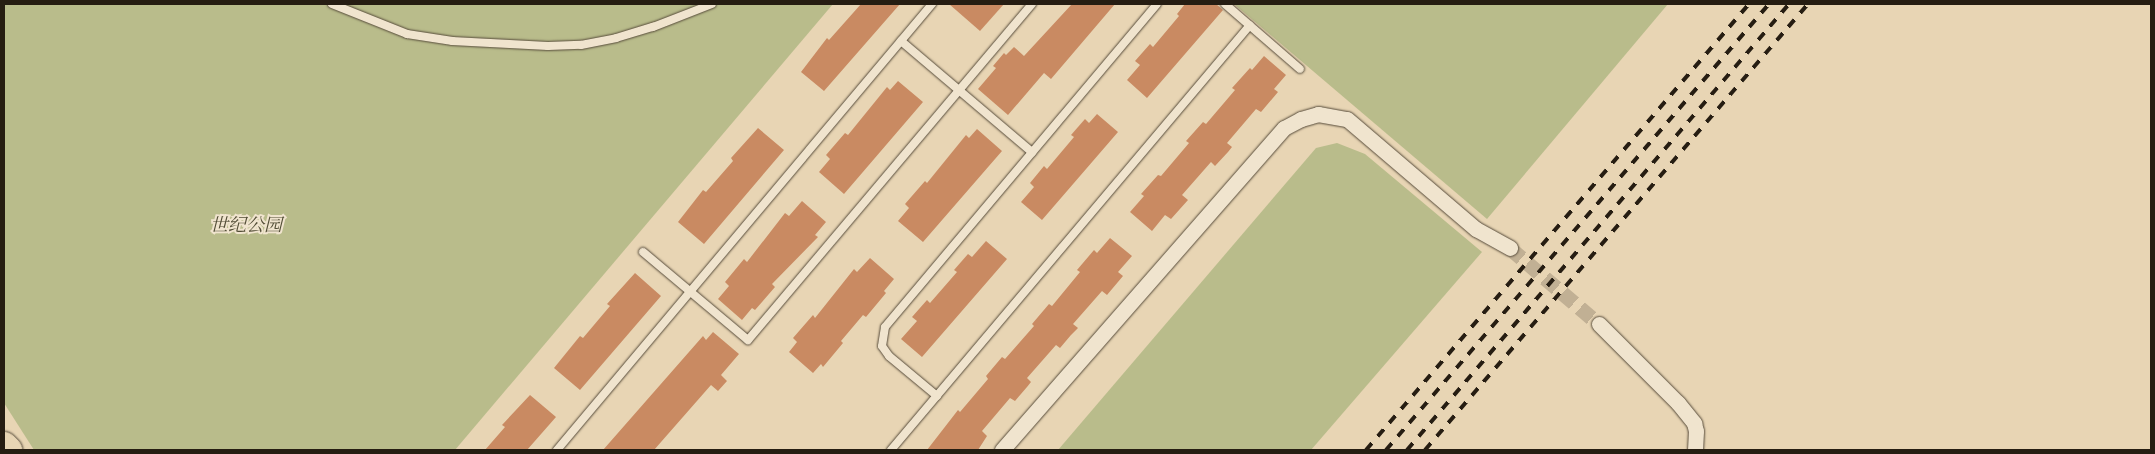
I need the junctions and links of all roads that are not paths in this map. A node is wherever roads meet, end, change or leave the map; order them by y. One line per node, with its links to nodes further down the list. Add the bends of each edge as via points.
1 (332, 4): 2 (lane, via 407,34 452,41 548,46 581,45 616,38)
2 (712, 4)
3 (932, 4): 8 (lane)
4 (1032, 4): 10 (lane)
5 (1157, 4): 11 (lane)
6 (1225, 4): 7 (lane)
7 (1250, 25): 9 (lane); 16 (lane)
8 (901, 41): 10 (lane); 14 (lane)
9 (1300, 68)
10 (959, 90): 11 (lane); 14 (lane, via 748,340)
11 (1032, 152): 16 (lane, via 885,327 882,346 889,356)
12 (1510, 248): 21 (street, via 1476,229 1347,119 1318,114 1300,119 1284,128)
13 (643, 252): 14 (lane)
14 (691, 292): 19 (lane)
15 (1599, 324): 22 (street, via 1694,423)
16 (936, 396): 20 (lane)
17 (4, 446): 18 (highway)
18 (8, 450)
19 (557, 450)
20 (891, 450)
21 (1002, 450)
22 (1695, 450)

